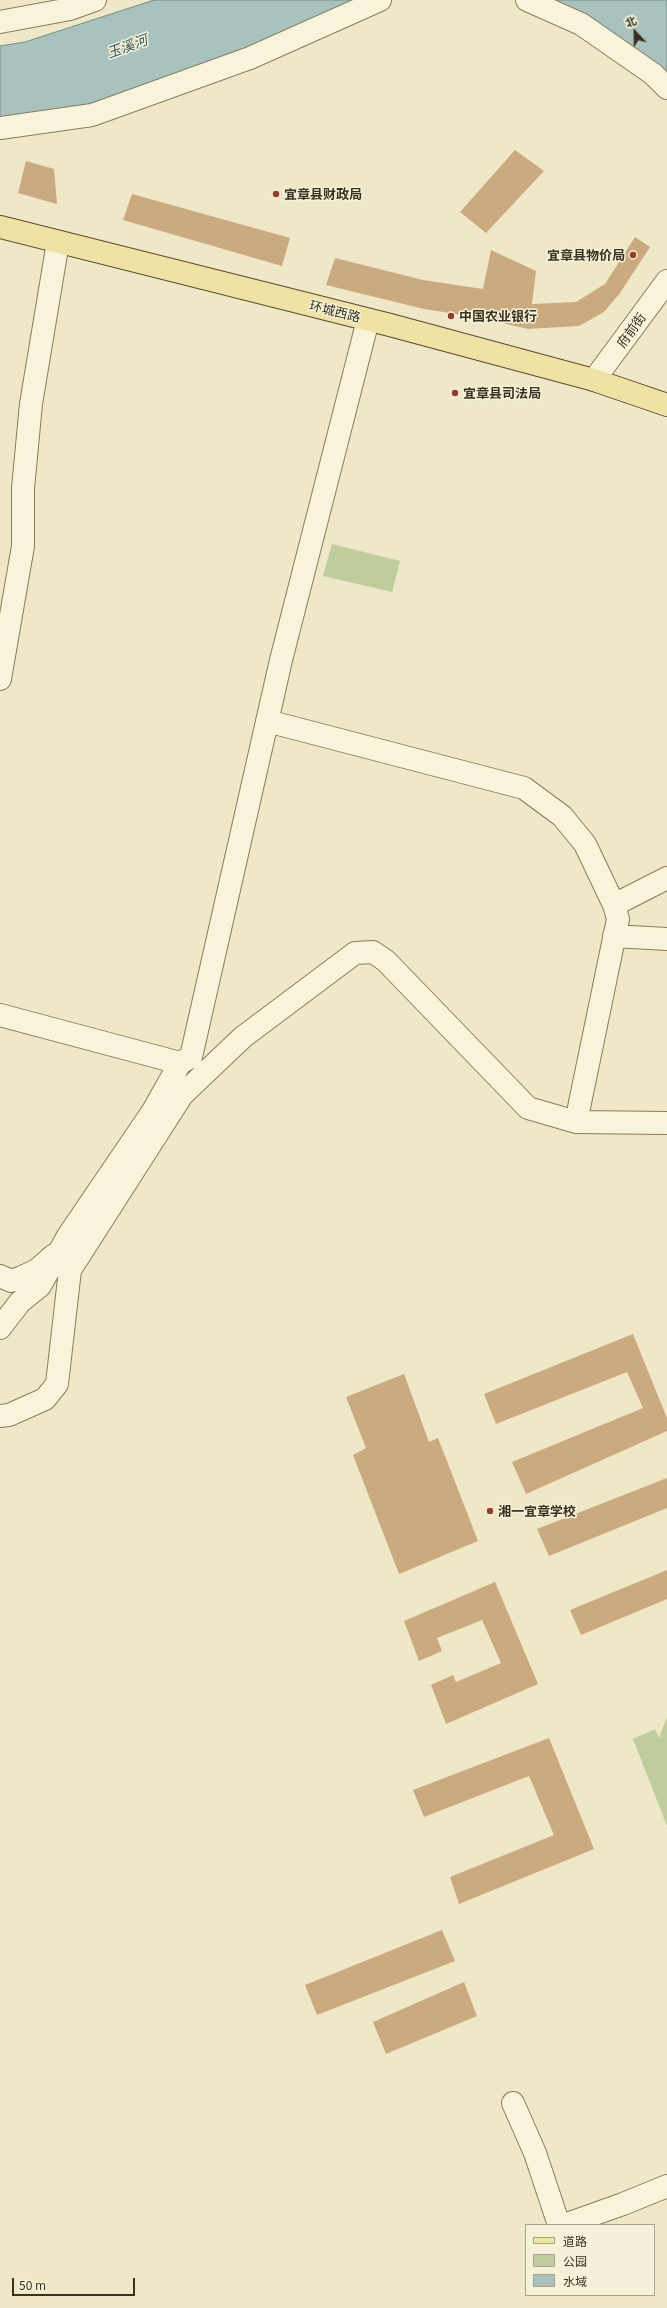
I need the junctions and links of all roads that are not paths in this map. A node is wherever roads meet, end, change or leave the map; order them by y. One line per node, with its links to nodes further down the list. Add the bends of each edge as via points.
1 (380, 0): 6 (street, via 250,58 98,112)
2 (526, 0): 5 (street, via 581,24 653,74)
3 (92, 1): 4 (street, via 70,9)
4 (0, 22)
5 (667, 88)
6 (0, 128)
7 (0, 227): 8 (main road, 环城西路)
8 (58, 242): 10 (main road, 环城西路); 13 (street, via 31,404 23,488 23,546)
9 (667, 281): 11 (street, 府前街)
10 (368, 320): 11 (main road, 环城西路); 14 (street)
11 (594, 380): 12 (main road, 环城西路)
12 (667, 405)
13 (0, 679)
14 (267, 721): 16 (street, via 524,788 562,816 585,844); 20 (street, via 190,1057)
15 (667, 878): 16 (street)
16 (614, 905): 17 (street, via 618,919)
17 (614, 936): 18 (street); 21 (street)
18 (667, 940)
19 (0, 1015): 20 (street)
20 (180, 1063): 23 (street, via 153,1111)
21 (576, 1122): 22 (street); 26 (street, via 528,1108 386,961 373,952 355,953 243,1037 182,1095 70,1270 57,1384 44,1399 9,1415)
22 (667, 1123)
23 (60, 1250): 24 (street, via 37,1270 22,1277 11,1281); 25 (street, via 40,1286 20,1302)
24 (0, 1276)
25 (0, 1328)
26 (0, 1416)
27 (513, 2104): 29 (street, via 535,2153)
28 (667, 2186): 30 (street)
29 (559, 2224)
30 (567, 2224)

